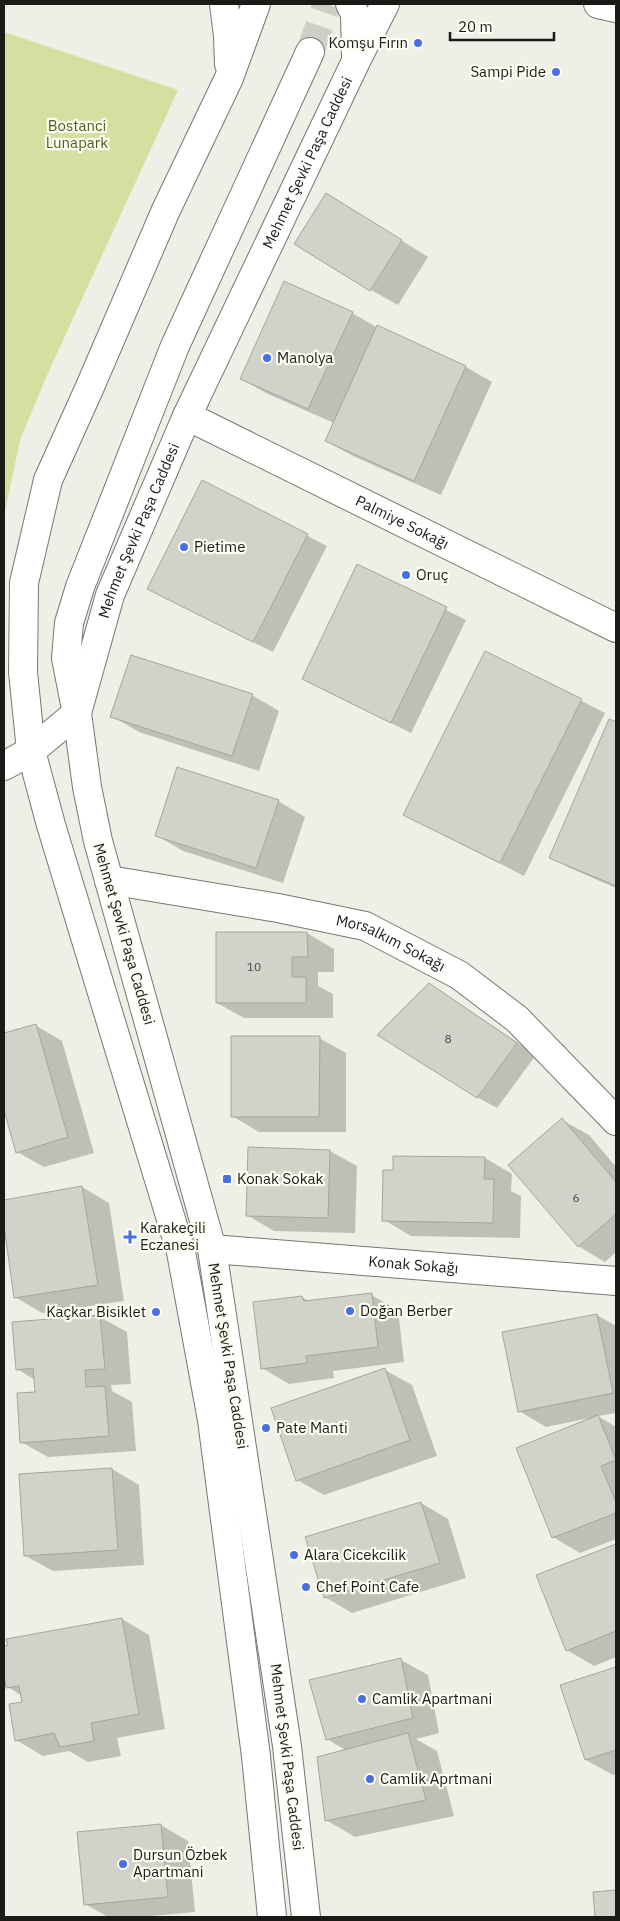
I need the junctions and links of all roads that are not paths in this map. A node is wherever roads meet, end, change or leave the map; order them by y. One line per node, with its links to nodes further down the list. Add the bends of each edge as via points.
1 (224, 4): 10 (main road)
2 (256, 4): 10 (main road, Mehmet Şevki Paşa Caddesi)
3 (274, 4): 10 (main road)
4 (350, 4): 9 (main road, via 356,21)
5 (385, 4): 9 (main road, Mehmet Şevki Paşa Caddesi)
6 (598, 4): 7 (main road)
7 (616, 8)
8 (310, 52): 13 (main road, via 175,346 80,587 69,623 66,658)
9 (356, 60): 11 (main road, Mehmet Şevki Paşa Caddesi)
10 (229, 78): 14 (main road, Mehmet Şevki Paşa Caddesi, via 166,210 48,480 24,583 23,672)
11 (187, 416): 12 (main road, Palmiye Sokağı); 13 (main road, Mehmet Şevki Paşa Caddesi, via 110,595)
12 (616, 628)
13 (77, 713): 14 (main road); 16 (main road, Mehmet Şevki Paşa Caddesi, via 86,787)
14 (31, 751): 15 (main road); 20 (main road, Mehmet Şevki Paşa Caddesi, via 181,1252 212,1420 256,1756)
15 (4, 766)
16 (109, 880): 17 (main road, Morsalkım Sokağı, via 365,926 459,975 517,1019); 18 (main road, Mehmet Şevki Paşa Caddesi)
17 (616, 1121)
18 (212, 1249): 19 (main road, Konak Sokağı); 21 (main road, Mehmet Şevki Paşa Caddesi, via 288,1746)
19 (616, 1282)
20 (272, 1917)
21 (306, 1917)

